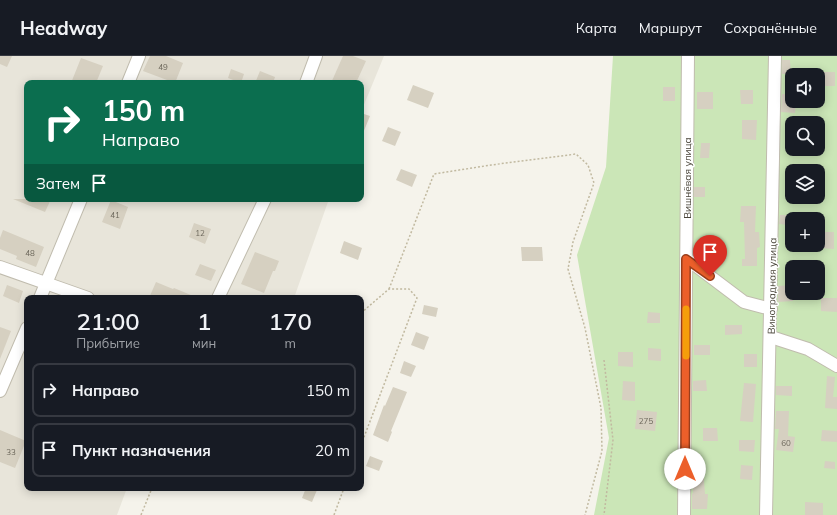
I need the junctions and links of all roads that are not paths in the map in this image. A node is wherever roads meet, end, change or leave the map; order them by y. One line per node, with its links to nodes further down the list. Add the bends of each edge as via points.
1 (139, 56): 5 (street)
2 (316, 56): 6 (street)
3 (688, 56): 9 (street, Вишнёвая улица)
4 (776, 56): 15 (street, Виноградная улица)
5 (129, 80)
6 (307, 80)
7 (80, 202): 11 (street)
8 (264, 202): 14 (street)
9 (686, 259): 15 (street, via 744,302); 20 (street, Вишнёвая улица)
10 (0, 267): 11 (street)
11 (46, 282): 12 (street); 13 (street)
12 (41, 295)
13 (80, 295)
14 (219, 295)
15 (771, 309): 17 (street, Виноградная улица)
16 (24, 335): 19 (street)
17 (771, 337): 18 (street, via 808,349); 21 (street, Виноградная улица)
18 (837, 366)
19 (0, 391)
20 (684, 515)
21 (766, 515)

